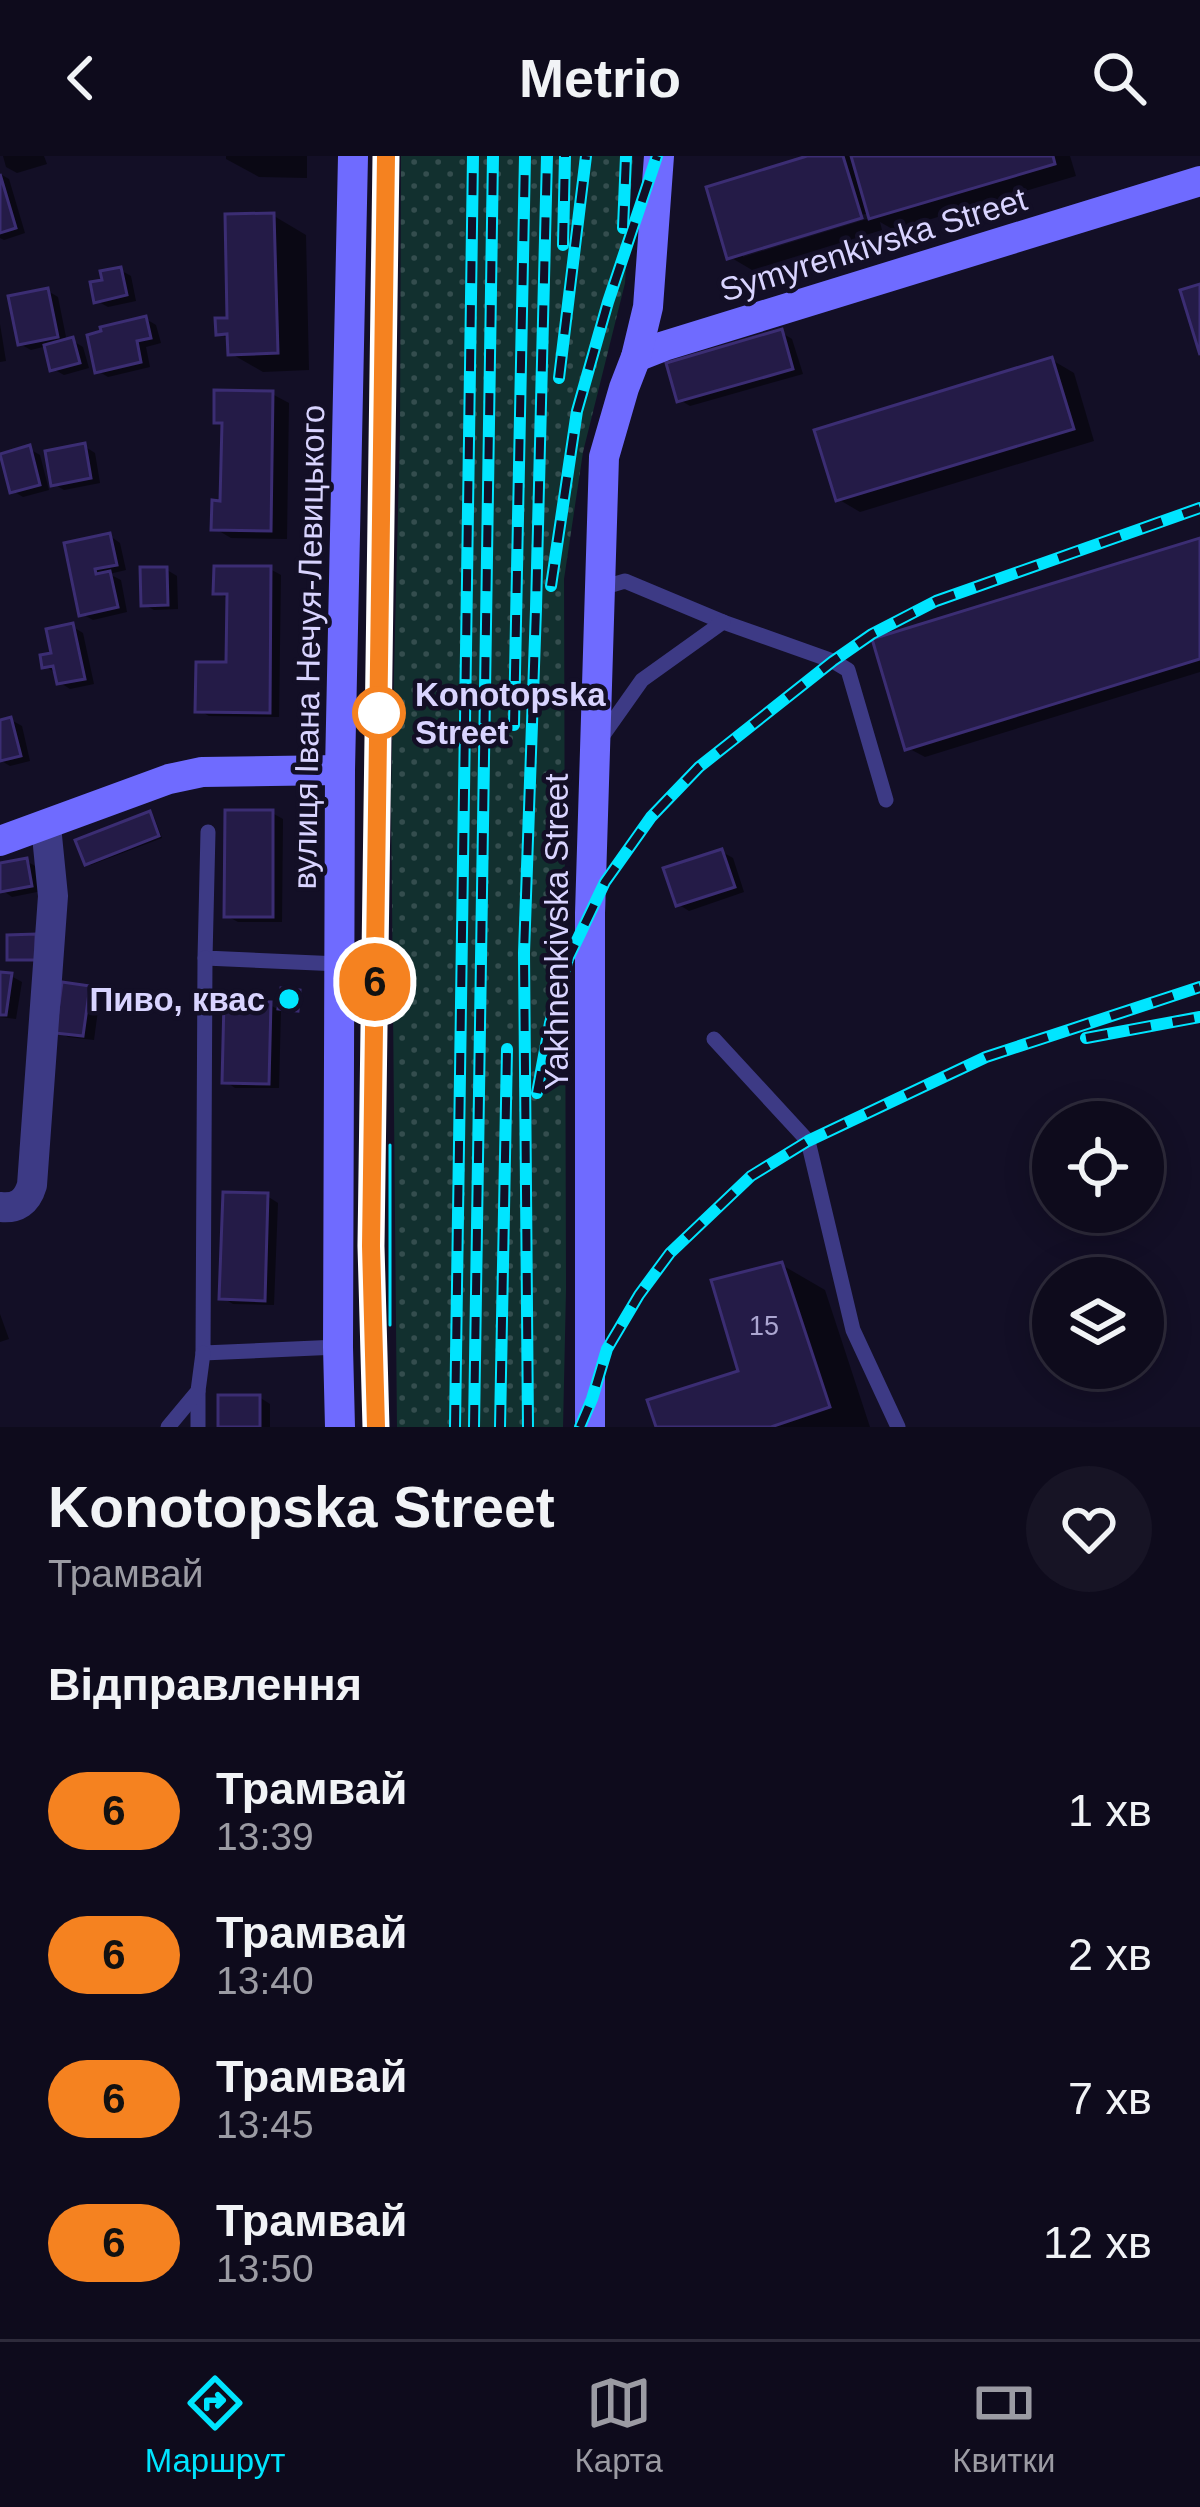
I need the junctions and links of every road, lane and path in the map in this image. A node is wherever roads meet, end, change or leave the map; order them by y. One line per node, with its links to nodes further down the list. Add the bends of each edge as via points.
1 (353, 156): 8 (main road, вулиця Івана Нечуя-Левицького)
2 (659, 156): 4 (main road, Yakhnenkivska Street, via 648,307)
3 (1200, 181): 4 (main road, Symyrenkivska Street)
4 (636, 357): 5 (main road, Yakhnenkivska Street, via 604,458)
5 (598, 589): 6 (lane, via 625,581); 7 (main road, Yakhnenkivska Street)
6 (723, 622): 7 (lane, via 642,680); 9 (lane, via 848,670)
7 (594, 748): 23 (main road, Yakhnenkivska Street)
8 (340, 770): 10 (main road, via 202,772); 14 (main road, вулиця Івана Нечуя-Левицького)
9 (886, 800)
10 (46, 826): 12 (main road); 16 (street, via 53,896 32,1186 18,1206)
11 (208, 832): 13 (lane)
12 (0, 841)
13 (205, 958): 14 (lane); 18 (lane)
14 (340, 964): 17 (main road, вулиця Івана Нечуя-Левицького)
15 (714, 1039): 24 (lane, via 808,1141 853,1330)
16 (0, 1207)
17 (338, 1347): 18 (lane); 22 (main road, вулиця Івана Нечуя-Левицького)
18 (203, 1353): 19 (lane)
19 (198, 1391): 20 (lane); 21 (lane)
20 (168, 1427)
21 (198, 1427)
22 (340, 1427)
23 (590, 1427)
24 (898, 1427)

